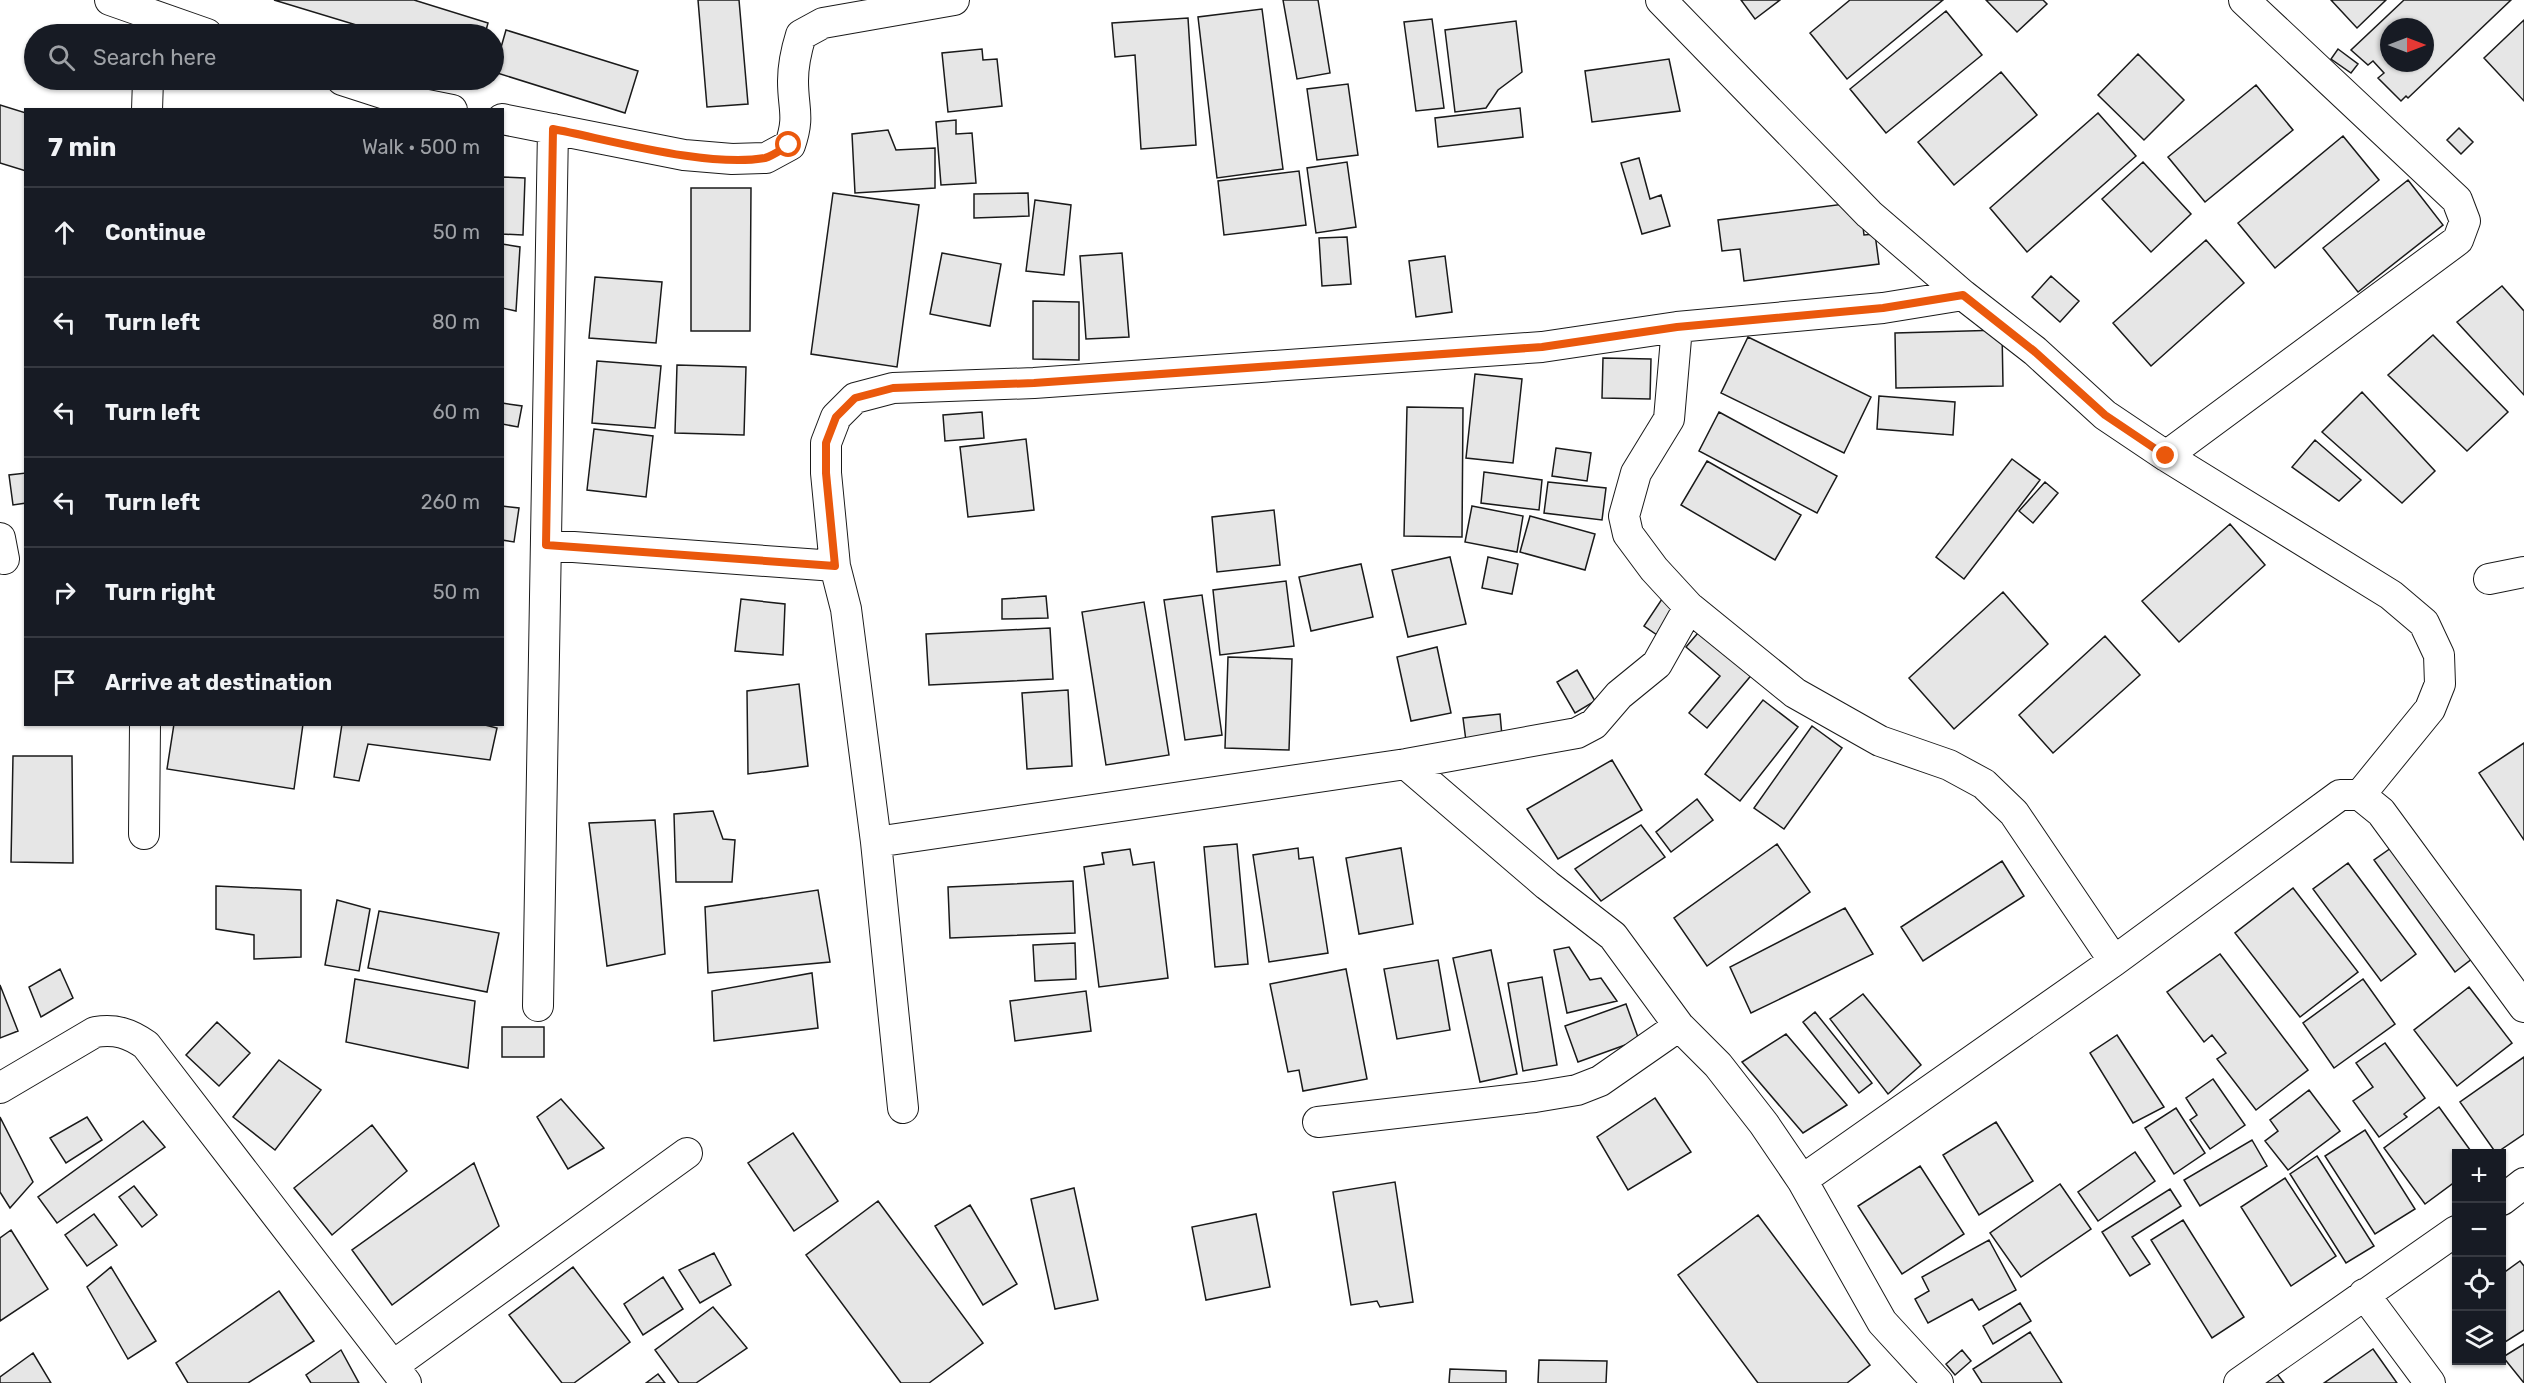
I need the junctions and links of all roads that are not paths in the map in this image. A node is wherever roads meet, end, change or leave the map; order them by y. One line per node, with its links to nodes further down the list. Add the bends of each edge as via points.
1 (110, 0): 5 (street)
2 (954, 0): 11 (street, via 823,23 801,35 793,82 797,124 789,145 766,158 684,155)
3 (1661, 0): 12 (street, via 1869,214)
4 (2244, 0): 14 (street, via 2457,200 2465,221 2458,240)
5 (146, 24)
6 (148, 90): 8 (street)
7 (373, 90): 9 (street)
8 (147, 108)
9 (442, 108)
10 (504, 119): 11 (street)
11 (553, 129): 15 (street)
12 (1963, 295): 13 (street, via 1883,308); 14 (street, via 2034,351 2105,415)
13 (1677, 327): 16 (street, via 1542,347 1034,383 893,388 855,398 836,417 826,443); 19 (street, via 1669,419 1636,473 1624,516 1628,534)
14 (2166, 456): 22 (street, via 2391,595 2424,623 2439,655 2440,684 2430,709)
15 (546, 545): 16 (street); 26 (street)
16 (835, 566): 24 (street, via 846,609)
17 (2524, 572): 18 (street)
18 (2489, 579)
19 (1689, 607): 21 (street, via 1657,664 1619,695 1594,724 1577,733); 25 (street, via 1795,693 1880,741 1949,765 1984,784 2014,813)
20 (145, 726): 23 (street)
21 (1406, 764): 24 (street); 28 (street, via 1613,936)
22 (2360, 795): 25 (street, via 2340,795); 27 (street, via 2381,812)
23 (144, 834)
24 (876, 842): 30 (street)
25 (2114, 961): 33 (street)
26 (538, 1006)
27 (2524, 1007)
28 (1679, 1026): 31 (street, via 1600,1081 1577,1089); 33 (street, via 1718,1065)
29 (0, 1088): 38 (street, via 95,1032 112,1029 146,1045)
30 (903, 1108)
31 (1318, 1122)
32 (687, 1154): 38 (street)
33 (1802, 1180): 39 (street, via 1882,1322)
34 (2524, 1183): 35 (street)
35 (2506, 1197)
36 (2452, 1234): 37 (street)
37 (2364, 1294): 40 (street); 41 (street)
38 (400, 1374)
39 (1938, 1383)
40 (2239, 1383)
41 (2430, 1383)

